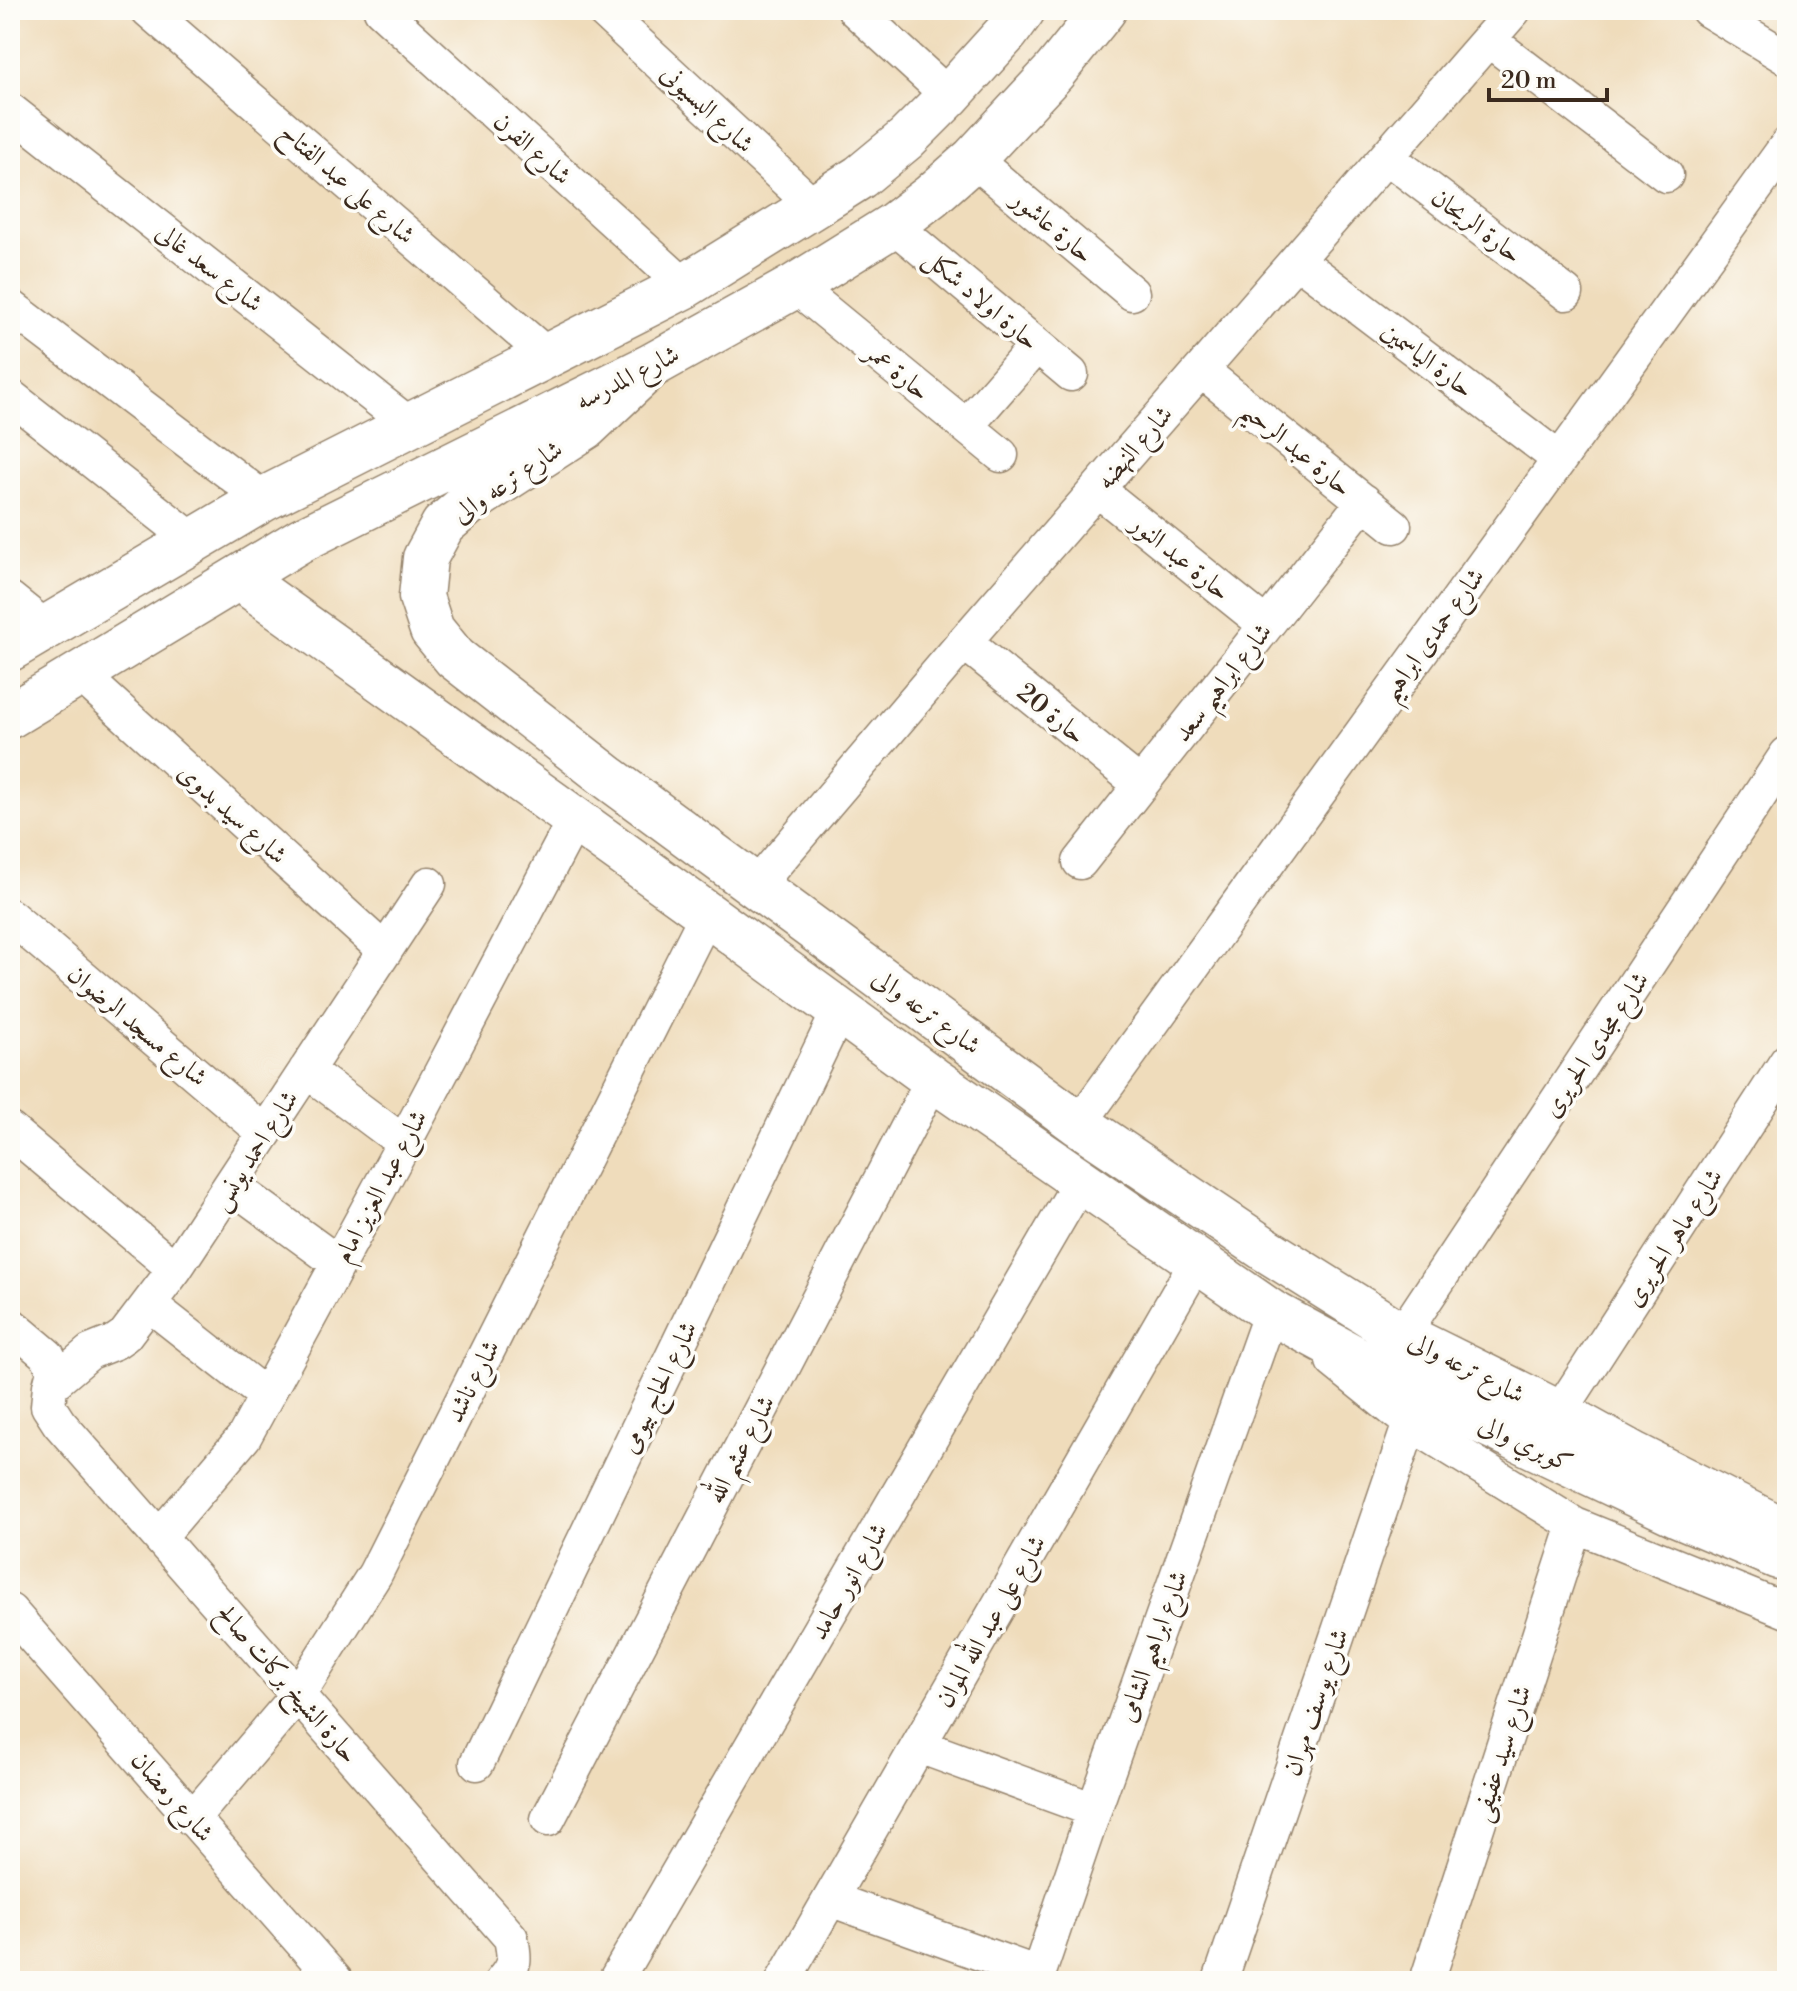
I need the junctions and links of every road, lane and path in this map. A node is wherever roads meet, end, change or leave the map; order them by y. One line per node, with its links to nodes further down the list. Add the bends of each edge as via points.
1 (148, 10): 27 (street, شارع على عبد الفتاح)
2 (381, 10): 21 (street, شارع الفرن)
3 (602, 10): 18 (street, شارع البسيونى)
4 (855, 10): 12 (street)
5 (1104, 10): 11 (main road, شارع المدرسه)
6 (1514, 10): 9 (street, شارع النهضه)
7 (1708, 10): 10 (street)
8 (1015, 21): 11 (main road); 12 (main road)
9 (1489, 40): 15 (street, شارع النهضه); 17 (street)
10 (1787, 58)
11 (1054, 72): 16 (main road, شارع المدرسه)
12 (949, 96): 18 (main road, via 872,167)
13 (10, 110): 32 (street, شارع سعد غالى)
14 (1787, 145): 35 (street, شارع حمدى ابراهيم)
15 (1387, 157): 20 (street, شارع النهضه); 24 (street, حارة الريحان)
16 (973, 159): 19 (main road, شارع المدرسه); 23 (street, حارة عاشور)
17 (1666, 175)
18 (814, 206): 21 (main road)
19 (893, 225): 22 (main road, شارع المدرسه); 26 (street, حارة اولاد شكل)
20 (1297, 260): 29 (street, شارع النهضه); 35 (street, حارة الياسمين)
21 (685, 286): 27 (main road)
22 (795, 286): 28 (main road, شارع المدرسه); 33 (street, حارة عمر)
23 (1132, 293)
24 (1566, 293)
25 (10, 306): 37 (street)
26 (1036, 346): 30 (street, حارة اولاد شكل); 33 (street)
27 (548, 356): 32 (main road)
28 (651, 366): 41 (main road, شارع المدرسه, via 301,540); 53 (main road, شارع ترعه والى, via 586,427 443,525 425,558 421,597 432,630 455,658)
29 (1201, 370): 36 (street, شارع النهضه); 38 (street, حارة عبد الرحيم)
30 (1071, 374)
31 (10, 396): 40 (street)
32 (410, 425): 37 (main road)
33 (966, 426): 34 (street, حارة عمر)
34 (1001, 455)
35 (1559, 459): 61 (street, شارع حمدى ابراهيم)
36 (1097, 489): 43 (street, حارة عبد النور); 45 (street, شارع النهضه)
37 (264, 499): 40 (main road)
38 (1364, 501): 39 (street, حارة عبد الرحيم); 43 (street, شارع ابراهيم سعد)
39 (1394, 526)
40 (194, 541): 44 (main road)
41 (239, 578): 46 (main road, شارع المدرسه); 50 (main road, شارع ترعه والى)
42 (10, 599): 44 (street)
43 (1266, 625): 49 (street, شارع ابراهيم سعد)
44 (28, 638)
45 (964, 642): 49 (street, حارة 20); 53 (street, شارع النهضه)
46 (81, 675): 47 (main road, شارع المدرسه); 56 (street, شارع سيد بدوى)
47 (10, 716)
48 (1787, 754): 73 (street, شارع مجدى الحريرى)
49 (1141, 785): 51 (street, شارع ابراهيم سعد)
50 (575, 819): 54 (main road, شارع ترعه والى); 64 (street, شارع عبد العزيز امام)
51 (1080, 862)
52 (429, 884): 56 (street, شارع احمد يونس)
53 (756, 886): 61 (main road, شارع ترعه والى)
54 (707, 914): 57 (main road, شارع ترعه والى); 86 (street, شارع ناشد, via 375,1574)
55 (10, 916): 63 (street, شارع مسجد الرضوان)
56 (385, 951): 59 (street, شارع احمد يونس)
57 (839, 1011): 60 (main road, شارع ترعه والى); 88 (street, شارع الحاج بيومى)
58 (1787, 1061): 76 (street, شارع ماهر الحريرى)
59 (306, 1070): 63 (street, شارع احمد يونس); 64 (street)
60 (933, 1079): 65 (main road, شارع ترعه والى); 91 (street, شارع عشم الله)
61 (1079, 1124): 73 (main road, شارع ترعه والى)
62 (10, 1130): 69 (street)
63 (265, 1133): 66 (street, شارع احمد يونس)
64 (404, 1143): 68 (street, شارع عبد العزيز امام)
65 (1080, 1182): 67 (main road, شارع ترعه والى); 96 (street, شارع انور حامد)
66 (231, 1185): 68 (street); 69 (street, شارع احمد يونس)
67 (1197, 1261): 71 (main road, شارع ترعه والى); 87 (street, شارع على عبد الله الموان)
68 (338, 1263): 75 (street, شارع عبد العزيز امام)
69 (175, 1269): 70 (street, شارع احمد يونس)
70 (149, 1304): 74 (street, شارع احمد يونس, via 125,1335 90,1352); 75 (street)
71 (1271, 1312): 77 (street, شارع ترعه والى); 83 (main road, كوبري والى, via 1415,1390); 89 (street, شارع ابراهيم الشامى)
72 (10, 1324): 74 (street, حارة الشيخ بركات صالح, via 48,1356 54,1371)
73 (1402, 1335): 76 (main road, شارع ترعه والى)
74 (50, 1386): 82 (street, حارة الشيخ بركات صالح, via 48,1406 59,1423)
75 (266, 1396): 82 (street, شارع عبد العزيز امام, via 244,1437)
76 (1559, 1413): 78 (main road, شارع ترعه والى)
77 (1410, 1423): 80 (street, شارع ترعه والى); 98 (street, شارع يوسف مهران)
78 (1635, 1455): 79 (street, شارع ترعه والى); 81 (main road)
79 (1787, 1513)
80 (1575, 1525): 85 (street, شارع ترعه والى); 99 (street, شارع سيد عفيفى)
81 (1787, 1532)
82 (160, 1536): 86 (street, حارة الشيخ بركات صالح)
83 (1787, 1561)
84 (10, 1611): 90 (street, شارع رمضان)
85 (1787, 1611)
86 (298, 1695): 90 (street, شارع ناشد); 95 (street, حارة الشيخ بركات صالح, via 511,1938 515,1958)
87 (919, 1746): 89 (street); 92 (street, شارع على عبد الله الموان)
88 (477, 1763)
89 (1094, 1810): 93 (street, شارع ابراهيم الشامى)
90 (192, 1819): 94 (street, شارع رمضان)
91 (548, 1819)
92 (830, 1899): 93 (street); 97 (street, شارع على عبد الله الموان)
93 (1037, 1978)
94 (336, 1981)
95 (502, 1981)
96 (615, 1981)
97 (783, 1981)
98 (1220, 1981)
99 (1427, 1981)

